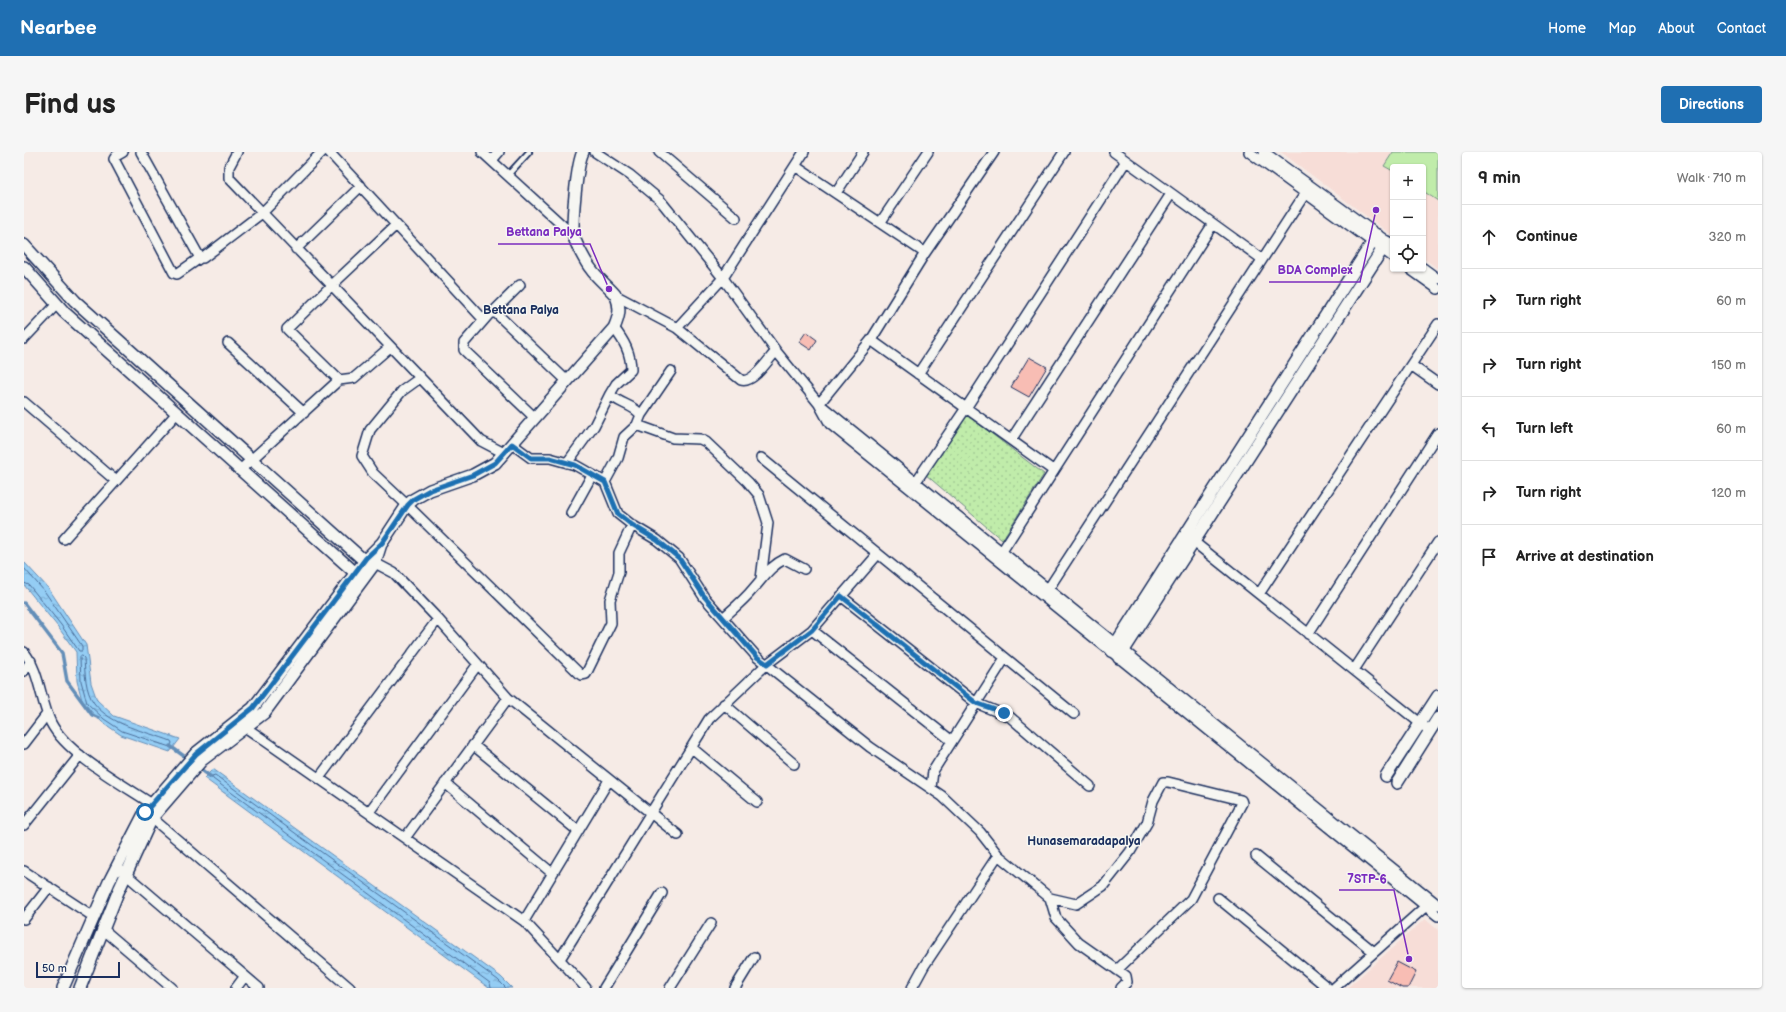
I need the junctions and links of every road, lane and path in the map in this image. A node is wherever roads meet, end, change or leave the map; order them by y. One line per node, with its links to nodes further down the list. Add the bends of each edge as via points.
1 (123, 152): 39 (street, via 114,159 174,273 180,274)
2 (141, 152): 39 (street)
3 (239, 152): 28 (street, via 230,167 229,178)
4 (322, 152): 28 (street)
5 (329, 152): 24 (street)
6 (482, 152): 20 (street)
7 (499, 152): 20 (street)
8 (529, 152): 23 (lane)
9 (583, 152): 33 (street, via 577,171)
10 (595, 152): 44 (street, via 630,175 660,200)
11 (659, 152): 29 (street)
12 (804, 152): 22 (street)
13 (863, 152): 26 (street)
14 (928, 152): 30 (street)
15 (994, 152): 38 (street)
16 (1064, 152): 63 (street)
17 (1114, 152): 21 (street)
18 (1249, 152): 25 (street)
19 (1264, 152): 25 (street)
20 (492, 160): 23 (street)
21 (1126, 161): 27 (street); 71 (street)
22 (795, 166): 26 (street); 44 (street)
23 (507, 176): 33 (street)
24 (361, 186): 32 (street); 37 (street)
25 (1308, 189): 34 (street); 40 (street)
26 (836, 193): 30 (street)
27 (1171, 194): 31 (street); 78 (street)
28 (262, 213): 37 (street); 39 (street)
29 (736, 218)
30 (880, 223): 38 (street)
31 (1213, 224): 40 (street); 85 (street)
32 (396, 225): 47 (street); 52 (street)
33 (574, 236): 49 (street, via 590,268)
34 (1375, 238): 36 (street); 93 (street)
35 (24, 245): 82 (street, via 75,301)
36 (1388, 246): 95 (street)
37 (296, 249): 47 (street)
38 (925, 253): 57 (street)
39 (200, 258)
40 (1262, 259): 103 (street)
41 (24, 268): 50 (street)
42 (1426, 270): 45 (street)
43 (1414, 272): 48 (street)
44 (723, 278): 55 (street); 60 (street)
45 (1438, 279)
46 (520, 285): 51 (street)
47 (331, 286): 59 (street); 65 (street, via 287,329)
48 (1438, 289)
49 (615, 295): 54 (street, via 620,316); 55 (street)
50 (57, 304): 56 (street); 72 (street)
51 (493, 312): 52 (street); 66 (street)
52 (484, 320): 75 (street, via 464,343 464,350)
53 (1438, 324): 61 (street)
54 (614, 328): 66 (street); 68 (street, via 631,357 631,370 616,384)
55 (677, 328): 60 (street, via 744,381 751,379)
56 (24, 339)
57 (871, 340): 63 (street); 70 (street)
58 (228, 343): 73 (street)
59 (390, 347): 64 (street); 65 (street, via 354,378)
60 (776, 352): 70 (street)
61 (1411, 365): 67 (street); 104 (street)
62 (671, 371): 74 (street)
63 (918, 374): 71 (street)
64 (420, 378): 80 (street, via 481,441); 90 (street, via 402,391 370,430 362,456 373,473)
65 (339, 380): 73 (street)
66 (567, 381): 75 (street)
67 (1438, 384)
68 (610, 394): 74 (street); 83 (street, via 596,423)
69 (24, 402): 87 (street)
70 (819, 404): 89 (street); 89 (street, via 830,424)
71 (966, 408): 78 (street); 89 (street)
72 (177, 413): 84 (street); 87 (street)
73 (304, 413): 82 (street)
74 (641, 415): 76 (street)
75 (535, 418): 79 (street)
76 (637, 424): 88 (street, via 624,437 618,458); 102 (street, via 676,438 700,439 706,442 759,495 768,523)
77 (1438, 433): 109 (street)
78 (1011, 440): 85 (street)
79 (512, 444): 80 (street); 83 (street, via 531,458 550,458)
80 (504, 453): 90 (street, via 490,466 473,475 430,490)
81 (761, 458): 97 (street)
82 (252, 460): 84 (street); 99 (street)
83 (567, 463): 86 (street)
84 (240, 470): 101 (street)
85 (1054, 471): 98 (street)
86 (592, 475): 88 (street); 91 (street)
87 (116, 481): 94 (street)
88 (605, 482): 92 (street, via 618,514)
89 (913, 486): 98 (street)
90 (408, 505): 92 (street, via 581,675 586,674 611,623 610,600 619,572 619,553); 99 (street)
91 (571, 513)
92 (632, 525): 106 (street, via 657,540 679,558 704,596)
93 (1184, 535): 95 (street); 110 (street)
94 (64, 539)
95 (1194, 542): 104 (street); 110 (street)
96 (1438, 542): 116 (street)
97 (878, 554): 105 (street); 112 (street)
98 (1000, 555): 103 (street)
99 (371, 564): 101 (street); 107 (street, via 394,573)
100 (804, 569): 102 (street, via 785,559 768,570)
101 (359, 576): 122 (street)
102 (761, 579): 106 (street)
103 (1045, 593): 110 (street)
104 (1259, 594): 109 (street)
105 (841, 596): 108 (street); 120 (street)
106 (723, 618): 115 (street, via 757,657)
107 (438, 619): 114 (street); 138 (street)
108 (812, 630): 115 (street); 129 (street)
109 (1308, 634): 116 (street)
110 (1117, 651): 163 (street); 164 (street)
111 (24, 652): 113 (street)
112 (1005, 658): 120 (street); 124 (street)
113 (31, 662): 117 (street); 123 (street)
114 (478, 664): 119 (street); 146 (street)
115 (767, 664): 121 (street); 143 (street, via 870,747)
116 (1354, 670): 126 (street)
117 (24, 671)
118 (1438, 696): 126 (street)
119 (508, 698): 131 (street); 139 (street)
120 (976, 703): 129 (street); 142 (street, via 1010,717)
121 (724, 704): 132 (street, via 709,719); 135 (street)
122 (257, 712): 127 (street); 134 (street)
123 (47, 714): 130 (street); 133 (street, via 60,737)
124 (1074, 714)
125 (1438, 718): 128 (street)
126 (1420, 723): 128 (street); 137 (street)
127 (246, 727): 134 (street); 138 (street)
128 (1430, 731): 141 (street)
129 (952, 741): 143 (street, via 933,770)
130 (24, 744)
131 (473, 745): 140 (street); 150 (street)
132 (692, 748): 144 (street); 147 (street)
133 (80, 755): 145 (street); 149 (street)
134 (199, 757): 136 (street)
135 (794, 764)
136 (188, 770): 145 (street); 148 (street)
137 (1386, 776)
138 (319, 778): 146 (street)
139 (609, 780): 147 (street); 150 (street)
140 (445, 783): 152 (street); 157 (street)
141 (1396, 783)
142 (1090, 786)
143 (931, 788): 153 (street, via 980,832)
144 (757, 802)
145 (152, 804): 155 (street, via 145,812)
146 (369, 812): 152 (street)
147 (651, 813): 151 (street); 173 (street)
148 (152, 818): 158 (street); 181 (street)
149 (24, 826)
150 (578, 831): 157 (street)
151 (678, 835)
152 (405, 838): 168 (street)
153 (998, 855): 161 (street); 186 (street)
154 (1256, 856): 171 (street)
155 (117, 867): 158 (street); 166 (street)
156 (24, 871): 159 (street)
157 (552, 873): 168 (street)
158 (126, 874): 170 (street); 175 (street)
159 (49, 887): 166 (street); 167 (street)
160 (662, 893): 183 (street)
161 (1050, 898): 174 (street, via 1056,918 1078,943); 174 (street, via 1076,904 1103,886 1130,852 1147,824 1153,801 1163,782 1241,800 1242,803 1191,899)
162 (1218, 898): 188 (street)
163 (1438, 905)
164 (1426, 906): 165 (street); 171 (street)
165 (1438, 916)
166 (94, 917): 177 (street)
167 (24, 919)
168 (524, 920): 173 (street)
169 (711, 923): 184 (street)
170 (104, 930): 176 (street); 178 (street)
171 (1374, 952): 189 (street)
172 (754, 957): 185 (street)
173 (560, 959): 182 (street)
174 (1117, 970): 187 (street, via 1127,978 1127,982)
175 (246, 976): 179 (street); 180 (street)
176 (81, 987)
177 (63, 988)
178 (172, 988)
179 (236, 988)
180 (259, 988)
181 (350, 988)
182 (586, 988)
183 (604, 988)
184 (670, 988)
185 (735, 988)
186 (912, 988)
187 (1121, 988)
188 (1328, 988)
189 (1334, 988)

